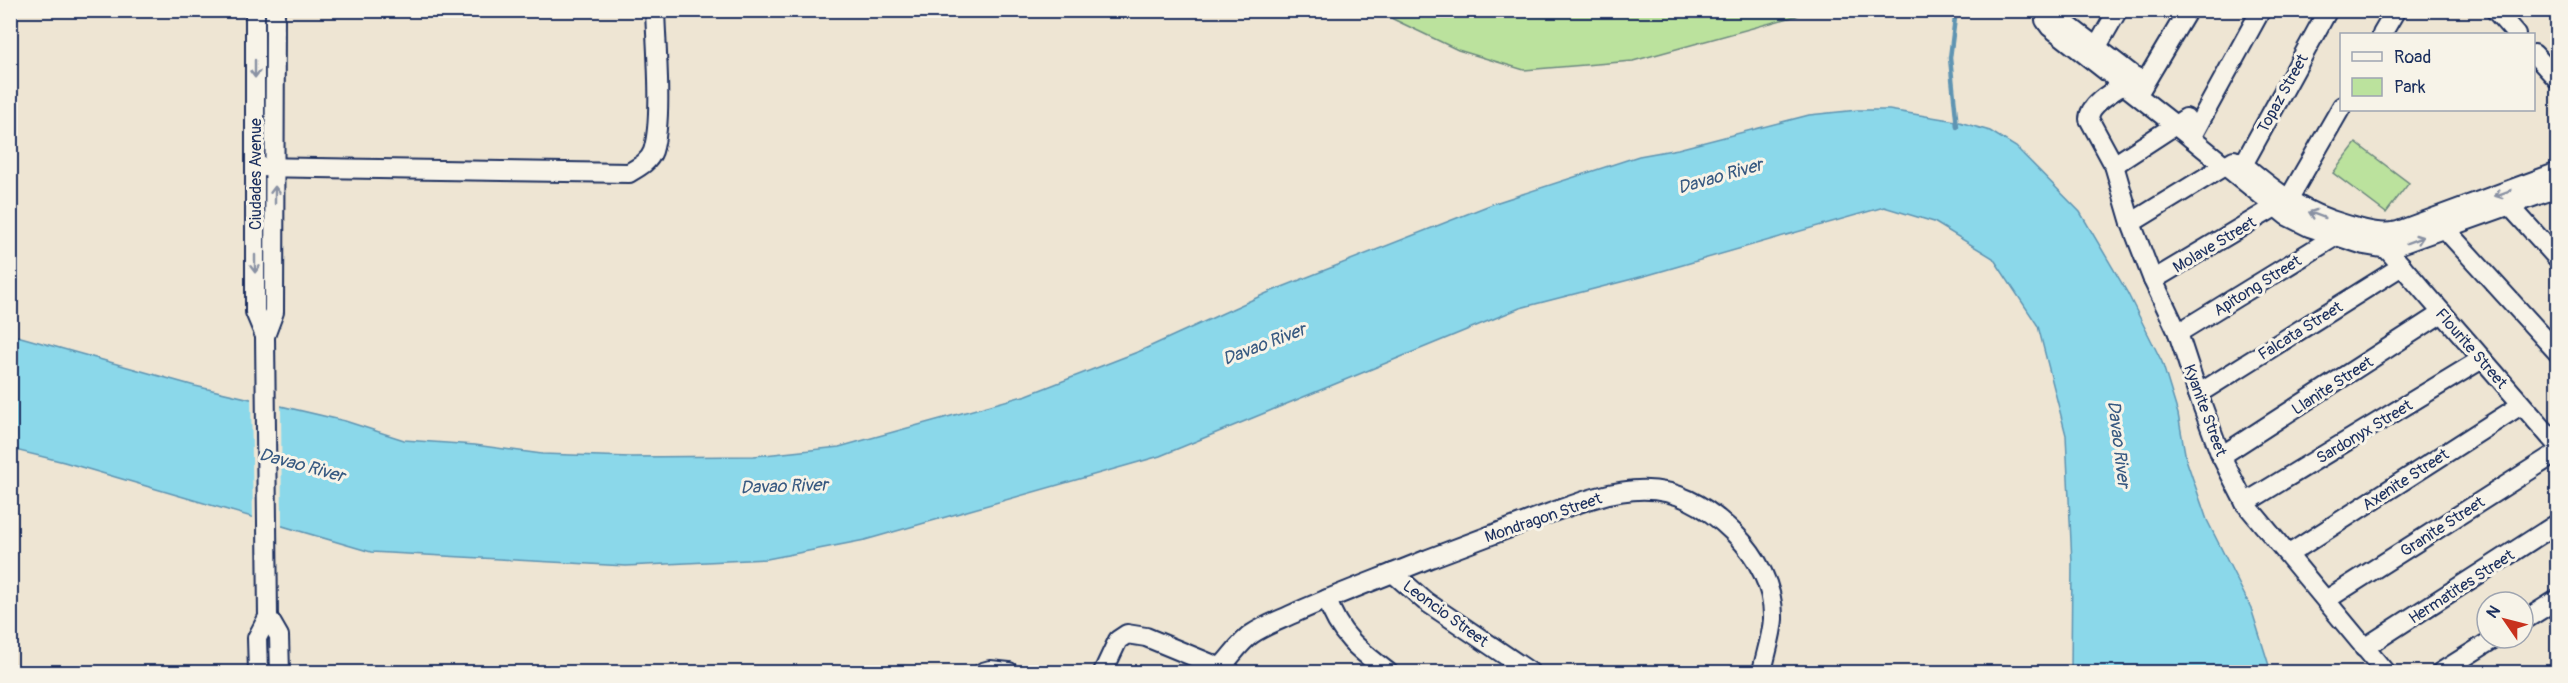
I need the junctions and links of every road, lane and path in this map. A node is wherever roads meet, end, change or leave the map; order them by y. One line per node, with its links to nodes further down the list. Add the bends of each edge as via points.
1 (255, 10): 21 (street, Ciudades Avenue, one-way to 21)
2 (275, 10): 22 (street, Ciudades Avenue)
3 (655, 10): 22 (street, via 657,119 652,152 645,164 629,173)
4 (2048, 10): 13 (street)
5 (2118, 10): 13 (street)
6 (2188, 10): 16 (street)
7 (2261, 10): 18 (street)
8 (2328, 10): 20 (street, Topaz Street)
9 (2396, 10): 11 (street)
10 (2495, 10): 12 (street)
11 (2383, 33)
12 (2515, 33)
13 (2093, 53): 16 (street)
14 (2535, 55): 15 (street)
15 (2558, 80)
16 (2136, 85): 18 (street); 19 (street, Kyanite Street, via 2096,105 2089,114 2090,123)
17 (2340, 109): 25 (street)
18 (2187, 127): 19 (street); 20 (street)
19 (2114, 165): 27 (street, Kyanite Street)
20 (2235, 166): 25 (street); 27 (street)
21 (255, 167): 22 (street); 36 (street, Ciudades Avenue, one-way to 36, via 255,312)
22 (275, 168): 36 (street, Ciudades Avenue, one-way to 22, via 274,312)
23 (2558, 172): 25 (street, one-way to 25, via 2388,233 2369,231)
24 (2558, 188): 26 (street)
25 (2282, 204): 29 (street, via 2297,222); 33 (street, Molave Street)
26 (2510, 206): 28 (street); 31 (street)
27 (2131, 223): 33 (street, Kyanite Street)
28 (2446, 230): 30 (street, one-way to 28); 37 (street)
29 (2336, 236): 30 (street); 35 (street, Apitong Street)
30 (2387, 249): 32 (street, Flourite Street)
31 (2558, 259)
32 (2402, 266): 34 (street, Flourite Street); 39 (street, Falcata Street)
33 (2153, 280): 35 (street, Kyanite Street)
34 (2442, 313): 38 (street, Flourite Street); 43 (street, Llanite Street)
35 (2178, 333): 39 (street, Kyanite Street)
36 (266, 340): 51 (street, Ciudades Avenue)
37 (2558, 353)
38 (2482, 359): 40 (street, Flourite Street); 44 (street, Sardonyx Street)
39 (2198, 394): 43 (street, Kyanite Street)
40 (2521, 405): 41 (street, Flourite Street); 46 (street, Axenite Street)
41 (2558, 447)
42 (2558, 452): 50 (street, Granite Street)
43 (2221, 456): 44 (street, Kyanite Street)
44 (2245, 503): 46 (street, Kyanite Street)
45 (2558, 523): 53 (street, Hermatites Street)
46 (2289, 554): 50 (street, Kyanite Street)
47 (1393, 573): 48 (street, Mondragon Street); 62 (street, Leoncio Street, via 1418,596); 63 (street, Mondragon Street, via 1590,499 1623,490 1673,494 1695,502 1721,520 1746,545 1762,570 1771,596 1773,620)
48 (1328, 599): 55 (street, Mondragon Street, via 1252,634); 61 (street, via 1341,632)
49 (2558, 599): 52 (street)
50 (2326, 600): 53 (street, Kyanite Street)
51 (268, 613): 56 (street, Ciudades Avenue, via 257,638); 57 (street, Ciudades Avenue, via 279,636)
52 (2535, 613)
53 (2364, 648): 64 (street, Kyanite Street)
54 (2477, 650): 65 (street)
55 (1226, 670): 60 (street, via 1146,637 1127,634 1118,640)
56 (258, 672)
57 (280, 672)
58 (983, 672): 59 (street)
59 (1009, 672)
60 (1102, 672)
61 (1388, 672)
62 (1530, 672)
63 (1762, 672)
64 (2385, 672)
65 (2441, 672)

